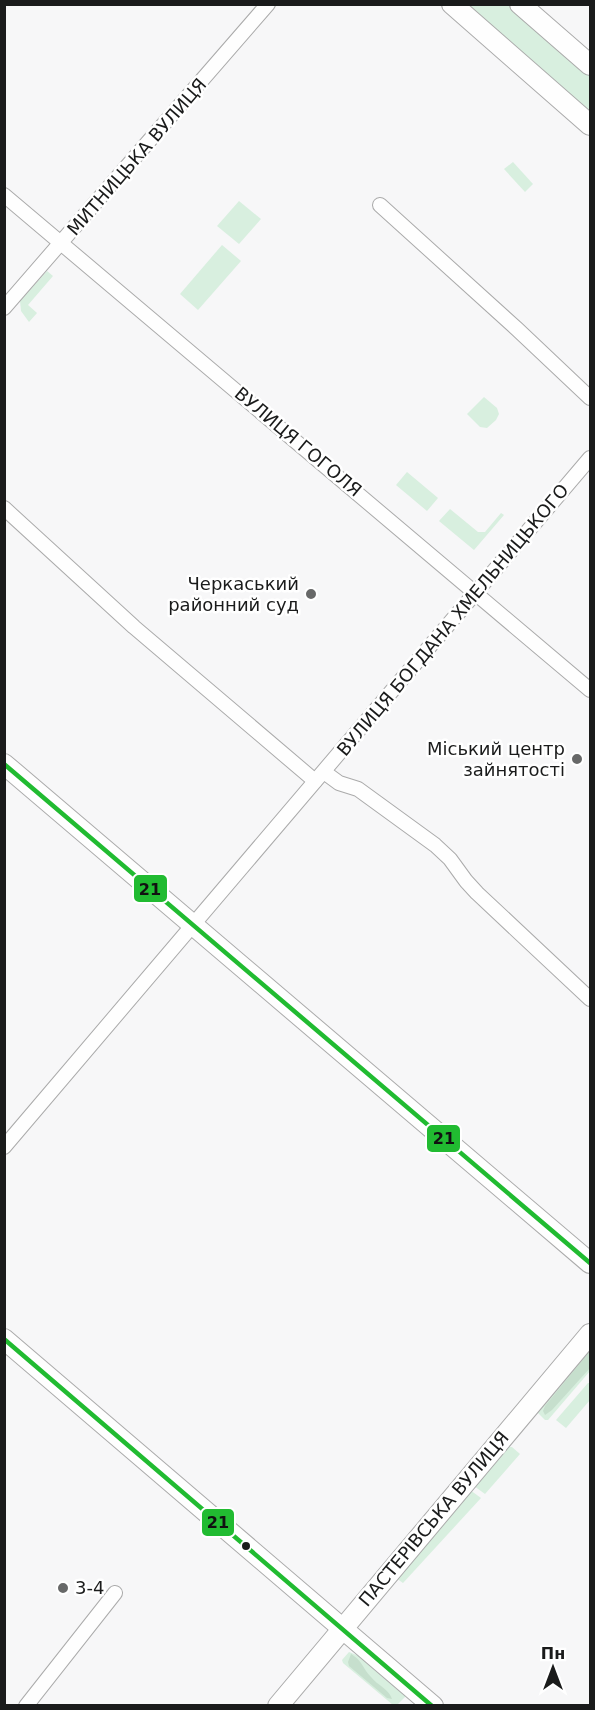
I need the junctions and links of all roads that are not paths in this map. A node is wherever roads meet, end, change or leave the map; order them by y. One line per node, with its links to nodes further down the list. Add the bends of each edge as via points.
1 (268, 4): 8 (street, МИТНИЦЬКА ВУЛИЦЯ)
2 (452, 4): 5 (main road)
3 (520, 4): 4 (main road)
4 (591, 65)
5 (591, 125)
6 (4, 195): 8 (street, ВУЛИЦЯ ГОГОЛЯ)
7 (380, 205): 10 (street)
8 (61, 244): 9 (street, МИТНИЦЬКА ВУЛИЦЯ); 13 (street, ВУЛИЦЯ ГОГОЛЯ)
9 (4, 308)
10 (591, 398)
11 (591, 458): 13 (street, ВУЛИЦЯ БОГДАНА ХМЕЛЬНИЦЬКОГО)
12 (4, 508): 16 (street, via 134,627)
13 (476, 593): 14 (street, ВУЛИЦЯ ГОГОЛЯ); 16 (street, ВУЛИЦЯ БОГДАНА ХМЕЛЬНИЦЬКОГО)
14 (591, 690)
15 (4, 764): 17 (main road)
16 (320, 777): 17 (street, ВУЛИЦЯ БОГДАНА ХМЕЛЬНИЦЬКОГО); 18 (street, via 358,789 444,852 466,881)
17 (193, 924): 19 (street, ВУЛИЦЯ БОГДАНА ХМЕЛЬНИЦЬКОГО); 20 (main road)
18 (591, 999)
19 (4, 1147)
20 (591, 1263)
21 (591, 1334): 24 (main road, ПАСТЕРІВСЬКА ВУЛИЦЯ)
22 (4, 1339): 24 (main road)
23 (115, 1593): 25 (street)
24 (342, 1628): 26 (main road, ПАСТЕРІВСЬКА ВУЛИЦЯ); 27 (main road)
25 (26, 1706)
26 (278, 1706)
27 (433, 1706)

